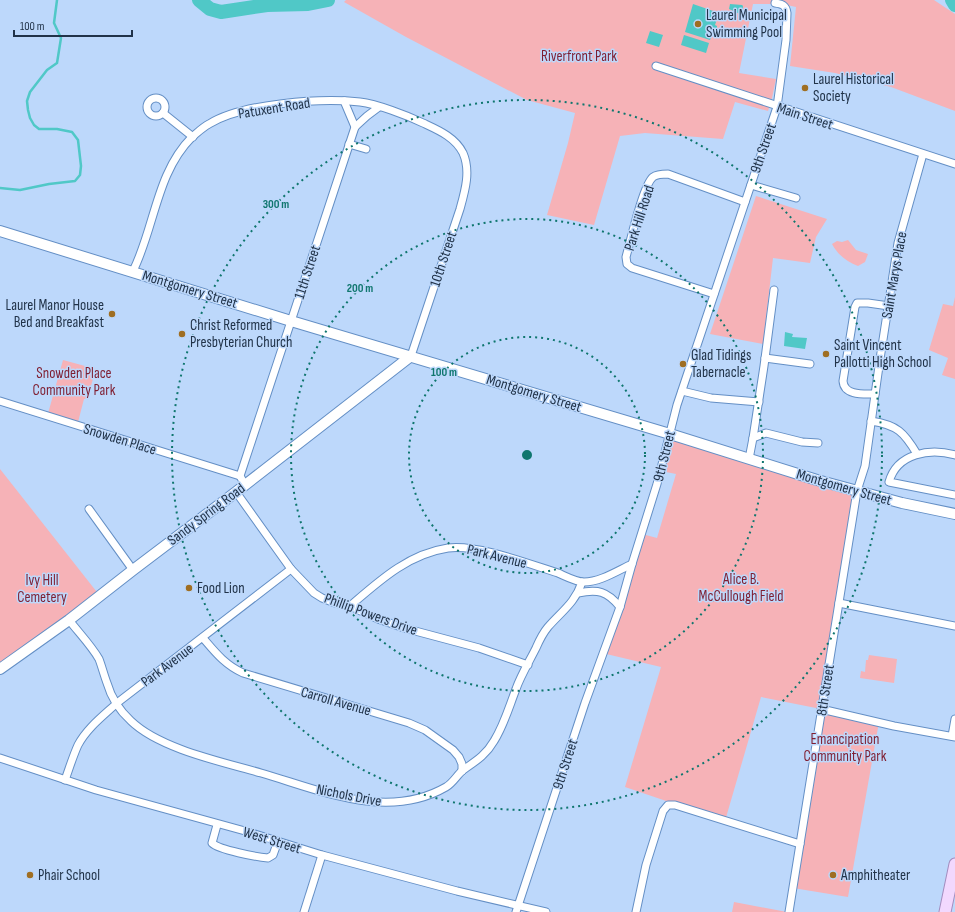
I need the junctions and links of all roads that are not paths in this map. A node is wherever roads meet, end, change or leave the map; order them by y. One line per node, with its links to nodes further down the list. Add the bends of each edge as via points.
1 (775, 4): 5 (street, 9th Street, via 782,4 788,13)
2 (656, 66): 5 (street, Main Street)
3 (344, 101): 4 (street, Patuxent Road); 7 (street); 8 (street, Patuxent Road, via 312,101 261,107 224,116 208,124)
4 (379, 107): 7 (street, 11th Street); 12 (street, Patuxent Road, via 419,121 445,134 457,145)
5 (777, 107): 11 (street, Main Street); 14 (street, 9th Street)
6 (163, 113): 8 (street)
7 (355, 127): 9 (street, 11th Street)
8 (193, 137): 18 (street, Patuxent Road, via 167,173 144,246)
9 (349, 144): 10 (street); 22 (street, 11th Street)
10 (366, 148)
11 (923, 154): 13 (street, Main Street); 21 (street, Saint Marys Place, via 898,243)
12 (466, 161): 23 (street, 10th Street, via 464,193)
13 (955, 164)
14 (751, 185): 15 (street); 16 (street, 9th Street)
15 (796, 198)
16 (745, 202): 20 (street, 9th Street); 20 (street, Park Hill Road, via 668,174 654,176 648,182 626,258 627,264 632,268)
17 (0, 231): 18 (street, Montgomery Street)
18 (133, 271): 22 (street, Montgomery Street)
19 (774, 290): 24 (street)
20 (714, 294): 26 (street, 9th Street)
21 (889, 306): 27 (street, Saint Marys Place); 27 (street, via 857,303 842,381 849,391)
22 (291, 321): 23 (street, Montgomery Street); 37 (street, 11th Street)
23 (411, 356): 31 (street, Montgomery Street); 38 (street, Sandy Spring Road)
24 (765, 358): 25 (street); 29 (street)
25 (810, 364)
26 (682, 392): 29 (street, via 711,398); 31 (street, 9th Street)
27 (875, 394): 30 (street, Saint Marys Place)
28 (0, 401): 37 (street, Snowden Place)
29 (759, 402): 32 (street)
30 (872, 421): 34 (street, via 898,429); 39 (street, Saint Marys Place, via 865,466)
31 (670, 434): 36 (street, Montgomery Street); 44 (street, 9th Street)
32 (753, 438): 33 (street, via 766,433 802,442); 36 (street)
33 (818, 442)
34 (917, 454): 35 (street, via 929,452); 41 (street, via 899,464 889,482)
35 (955, 455)
36 (749, 459): 39 (street, Montgomery Street)
37 (240, 476): 38 (street)
38 (245, 486): 40 (street, Sandy Spring Road)
39 (857, 491): 43 (street, Montgomery Street); 49 (street, 8th Street)
40 (236, 492): 45 (street, Phillip Powers Drive); 46 (street, Sandy Spring Road)
41 (955, 495)
42 (89, 509): 46 (street)
43 (955, 514)
44 (632, 564): 47 (street, via 599,579); 51 (street, 9th Street)
45 (291, 569): 50 (street, Phillip Powers Drive, via 318,596); 54 (street, Park Avenue)
46 (133, 570): 52 (street, Sandy Spring Road)
47 (582, 582): 48 (street, Nichols Drive); 50 (street, Park Avenue, via 478,549 449,548 406,562 388,573)
48 (578, 593): 51 (street, via 602,592 608,594); 55 (street, Nichols Drive, via 545,631)
49 (839, 603): 53 (street); 58 (street, 8th Street)
50 (350, 606): 55 (street, Phillip Powers Drive, via 378,619)
51 (620, 607): 69 (street, 9th Street)
52 (69, 620): 56 (street, Sandy Spring Road); 57 (street, Nichols Drive, via 96,655)
53 (955, 626)
54 (203, 638): 57 (street, Park Avenue); 62 (street, Carroll Avenue, via 225,663 242,673 394,717 425,730 453,750 462,764)
55 (528, 665): 62 (street, Nichols Drive, via 493,744 476,762)
56 (0, 669)
57 (117, 703): 62 (street, Nichols Drive, via 131,722 171,745 232,765 368,802 404,802 418,799 448,786); 63 (street, Park Avenue, via 83,738)
58 (821, 709): 60 (street); 66 (street, 8th Street)
59 (955, 719): 60 (street)
60 (954, 737)
61 (0, 758): 63 (street, West Street)
62 (462, 771)
63 (65, 780): 64 (street, West Street)
64 (217, 825): 65 (street, West Street); 65 (street, via 212,843 232,851 268,858 273,855)
65 (278, 841): 67 (street, West Street)
66 (800, 844): 72 (street, via 668,805 663,811 648,858); 73 (street, 8th Street)
67 (322, 856): 69 (street, West Street); 70 (street)
68 (955, 864): 74 (main road)
69 (517, 908): 71 (street, West Street)
70 (304, 912)
71 (546, 912)
72 (636, 912)
73 (789, 912)
74 (945, 912)

